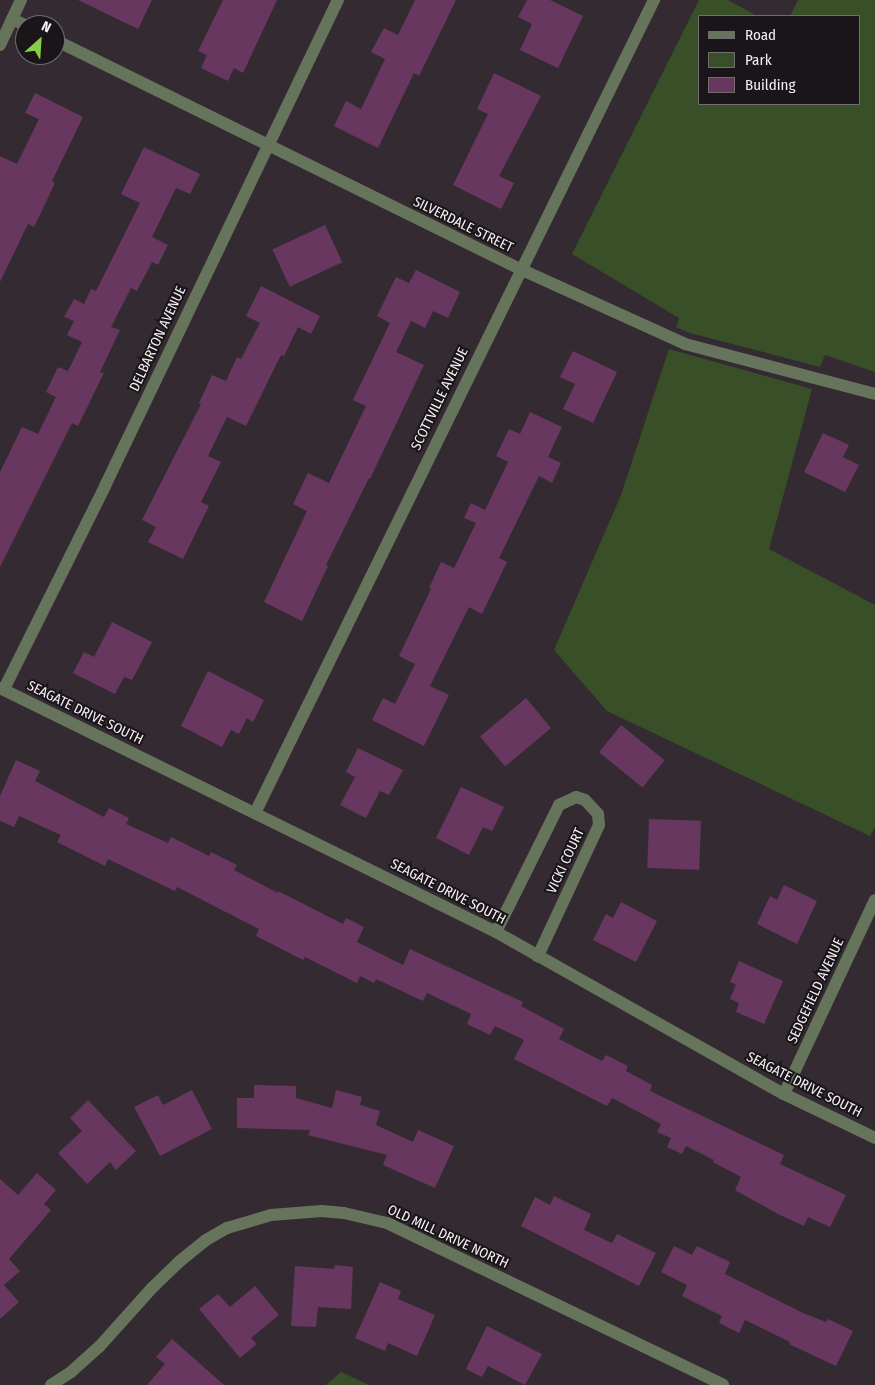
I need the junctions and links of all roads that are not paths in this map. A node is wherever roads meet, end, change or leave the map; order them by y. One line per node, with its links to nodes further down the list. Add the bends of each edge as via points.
1 (21, 0): 4 (street)
2 (338, 0): 8 (street, DELBARTON AVENUE)
3 (654, 0): 9 (street, SCOTTVILLE AVENUE)
4 (12, 19): 5 (street); 6 (street)
5 (15, 20)
6 (0, 45)
7 (65, 45): 8 (street, SILVERDALE STREET)
8 (267, 144): 9 (street, SILVERDALE STREET); 11 (street, DELBARTON AVENUE, via 109,477)
9 (520, 269): 10 (street, SILVERDALE STREET, via 686,344); 12 (street, SCOTTVILLE AVENUE)
10 (875, 394)
11 (2, 688): 12 (street, SEAGATE DRIVE SOUTH)
12 (255, 813): 14 (street, SEAGATE DRIVE SOUTH)
13 (875, 900): 16 (street, SEDGEFIELD AVENUE)
14 (496, 932): 15 (street, SEAGATE DRIVE SOUTH); 15 (street, VICKI COURT, via 555,810 567,800 576,797 585,800 598,814 600,825)
15 (538, 956): 16 (street, SEAGATE DRIVE SOUTH)
16 (784, 1094): 17 (street, SEAGATE DRIVE SOUTH)
17 (875, 1138)
18 (51, 1385): 19 (street, OLD MILL DRIVE NORTH, via 99,1347 152,1288 206,1240 227,1228 271,1215 322,1211 387,1223)
19 (723, 1385)

